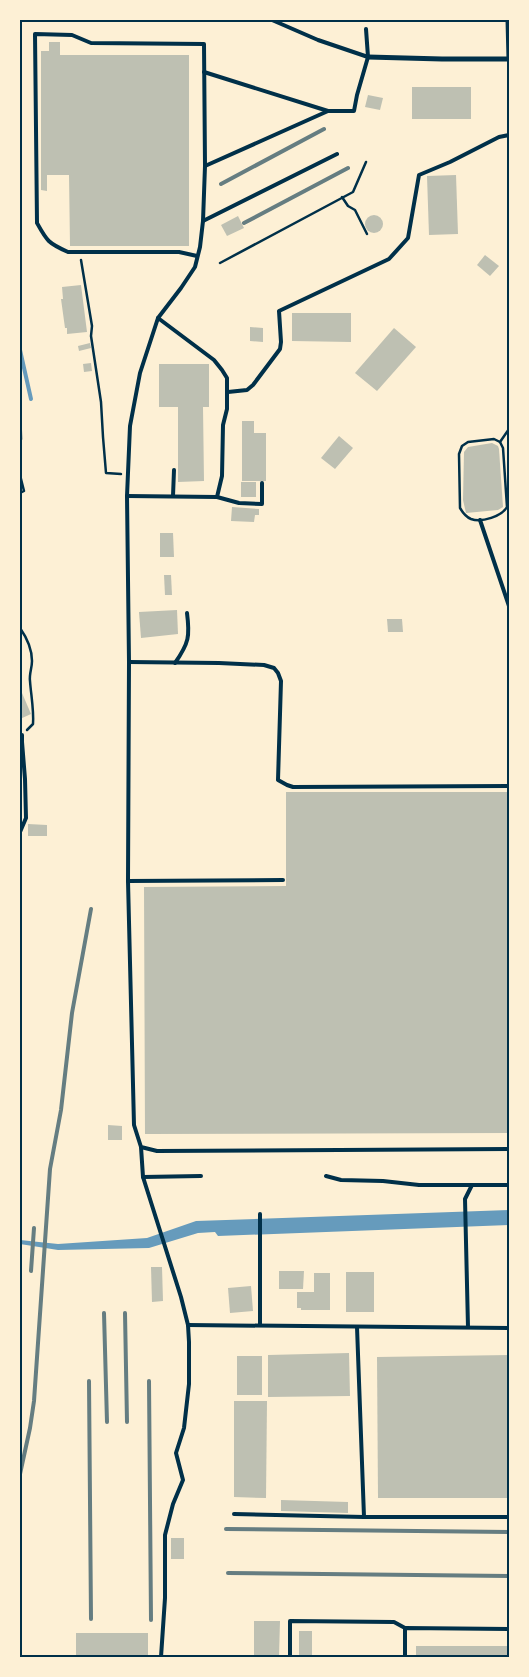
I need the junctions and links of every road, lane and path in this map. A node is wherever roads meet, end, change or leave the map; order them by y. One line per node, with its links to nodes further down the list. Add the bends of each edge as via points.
1 (272, 20): 4 (lane)
2 (508, 20): 5 (street)
3 (366, 29): 4 (lane)
4 (368, 57): 5 (street); 7 (lane, via 354,111)
5 (509, 59)
6 (204, 72): 7 (lane); 11 (lane); 15 (lane, via 204,44 91,43 72,35 35,34 37,222 46,240 54,246 68,252)
7 (328, 110): 11 (lane)
8 (509, 135): 19 (lane, via 419,175 408,238 389,259 279,311 280,350 253,386)
9 (337, 154): 13 (lane)
10 (366, 162): 12 (path, via 352,192)
11 (205, 166): 13 (lane)
12 (342, 197): 14 (path, via 355,210); 17 (path)
13 (203, 221): 16 (lane)
14 (367, 234)
15 (81, 251): 16 (lane, via 178,252); 25 (path, via 102,402 106,473)
16 (198, 256): 18 (lane, via 181,288)
17 (220, 264)
18 (158, 318): 19 (lane, via 214,360 226,378); 25 (lane, via 140,373 130,426)
19 (228, 392): 31 (lane, via 223,425 222,476)
20 (20, 401): 22 (path)
21 (509, 429): 23 (path)
22 (20, 442)
23 (500, 442): 32 (path, via 508,507 501,515); 32 (path, via 494,439 468,442 459,454 460,508 472,520)
24 (174, 470): 30 (lane)
25 (127, 474): 29 (lane)
26 (20, 476): 28 (path, via 24,491)
27 (262, 484): 31 (lane, via 262,504)
28 (20, 493)
29 (127, 496): 30 (lane); 36 (lane)
30 (173, 496): 31 (lane)
31 (217, 497)
32 (480, 520): 33 (lane)
33 (509, 606)
34 (187, 612): 37 (lane, via 190,632)
35 (20, 628): 38 (path, via 31,651 34,714 33,724)
36 (129, 662): 37 (lane); 42 (lane)
37 (175, 663): 39 (lane, via 248,664 274,668 281,681 278,780 287,785)
38 (22, 735): 40 (lane, via 26,818)
39 (509, 786)
40 (20, 832)
41 (283, 880): 42 (lane)
42 (128, 882): 43 (lane, via 134,1125)
43 (140, 1147): 44 (lane, via 157,1151); 47 (lane)
44 (509, 1149)
45 (201, 1176): 47 (lane)
46 (326, 1176): 48 (lane, via 341,1180 383,1180 419,1185)
47 (143, 1177): 51 (lane)
48 (472, 1185): 49 (lane); 54 (lane, via 465,1199)
49 (509, 1185)
50 (260, 1214): 52 (lane)
51 (188, 1325): 52 (lane); 61 (lane, via 189,1384 184,1428 176,1453 182,1480 164,1535 165,1598)
52 (260, 1326): 53 (lane)
53 (357, 1327): 54 (lane); 57 (lane)
54 (468, 1327): 55 (lane)
55 (509, 1328)
56 (234, 1514): 57 (lane)
57 (364, 1517): 58 (lane)
58 (509, 1517)
59 (405, 1628): 60 (lane); 62 (lane, via 394,1622 290,1621); 63 (lane)
60 (509, 1629)
61 (161, 1657)
62 (290, 1657)
63 (405, 1657)

